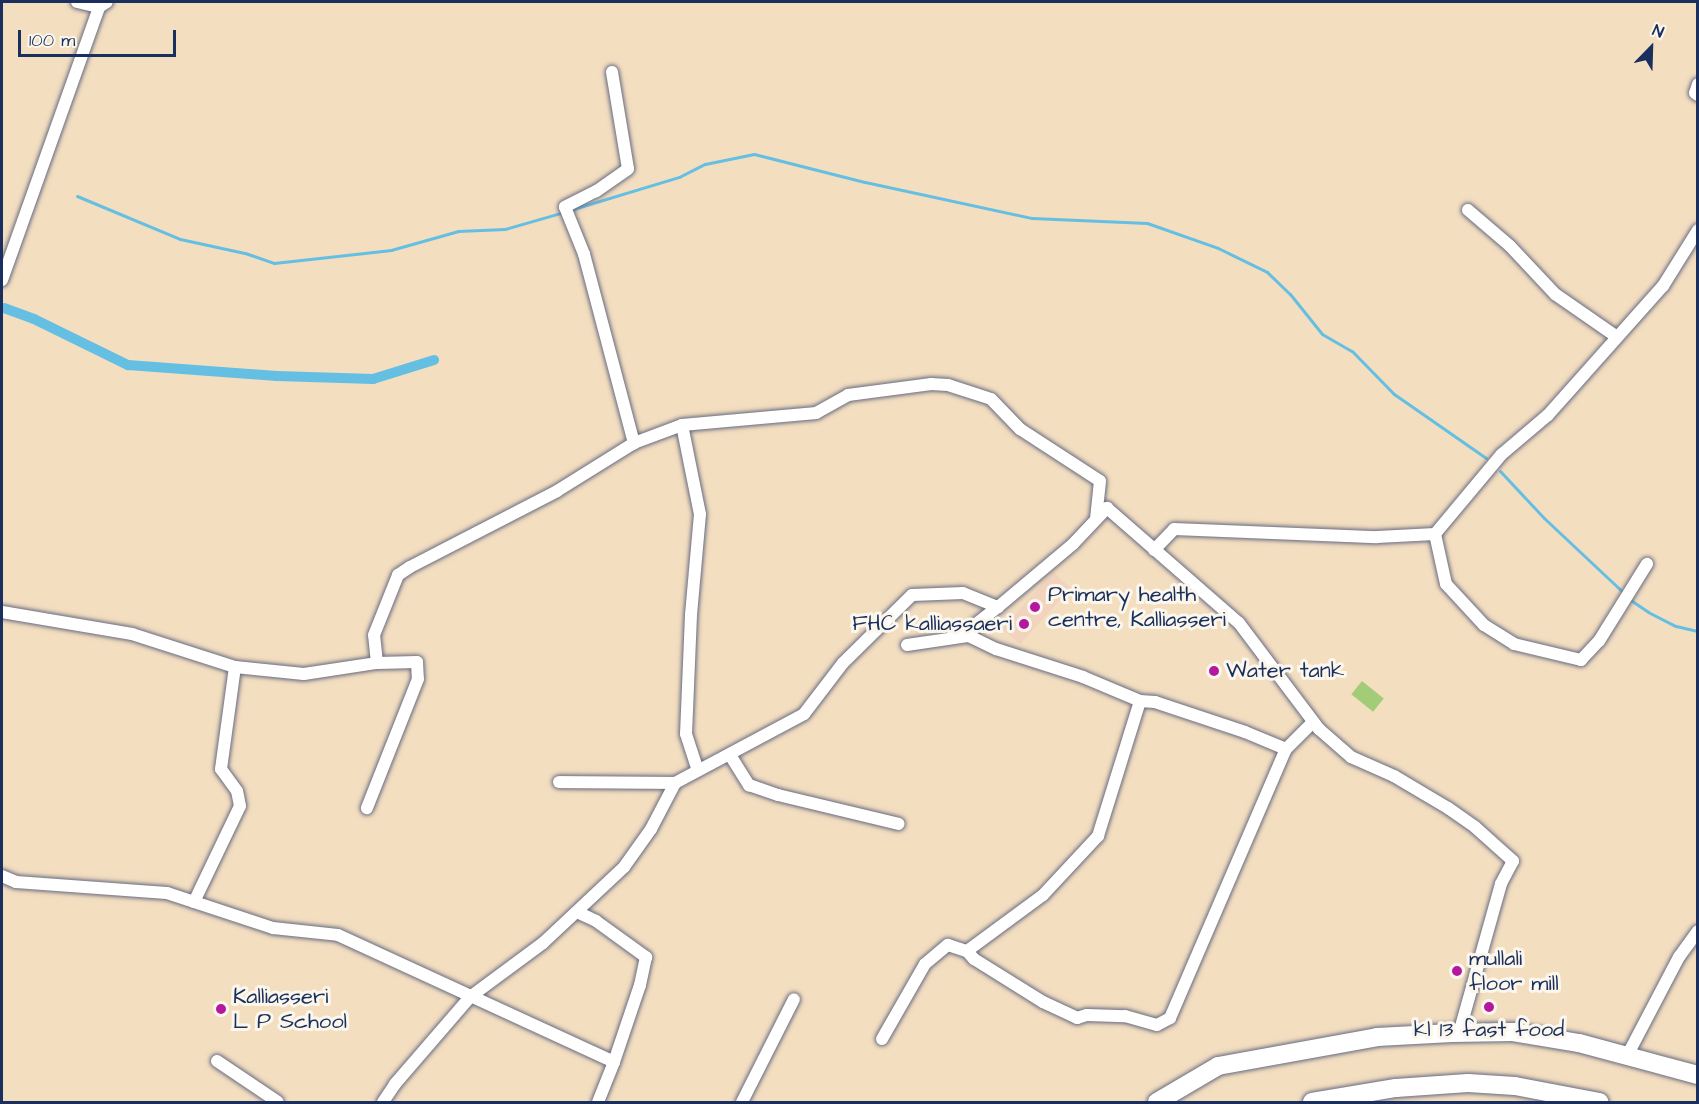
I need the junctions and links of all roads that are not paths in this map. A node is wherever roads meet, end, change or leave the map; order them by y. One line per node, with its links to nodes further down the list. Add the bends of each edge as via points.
1 (77, 2): 2 (street)
2 (103, 4): 8 (street)
3 (612, 72): 11 (street, via 628,169 567,213 584,254)
4 (1698, 84): 5 (street)
5 (1698, 95)
6 (1468, 210): 9 (street, via 1510,246 1555,294)
7 (1698, 230): 9 (street, via 1663,286)
8 (2, 280)
9 (1617, 337): 13 (street, via 1548,415 1502,454)
10 (682, 425): 11 (street); 12 (street, via 816,412 848,395 948,385 991,399 1020,429 1100,481); 26 (street, via 700,514 686,734)
11 (634, 443): 20 (street, via 557,491 398,575 374,636)
12 (1096, 519): 14 (street, via 1107,508); 16 (street, via 1073,544)
13 (1436, 534): 14 (street, via 1377,537 1174,529); 15 (street, via 1446,584 1484,625 1514,644 1581,660 1599,641)
14 (1154, 550): 23 (street, via 1239,623)
15 (1647, 564)
16 (998, 607): 18 (street, via 976,624); 25 (street, via 963,593 912,595 843,663 804,714)
17 (2, 612): 21 (street, via 132,634)
18 (969, 636): 19 (street); 22 (street, via 996,650 1083,677)
19 (907, 645)
20 (377, 663): 21 (street, via 304,674); 29 (street, via 417,662 418,679)
21 (235, 667): 32 (street, via 220,769 237,791 240,806)
22 (1140, 701): 24 (street, via 1155,702); 35 (street, via 1098,836 1043,895)
23 (1313, 722): 24 (street); 38 (street, via 1351,756 1448,808 1513,861 1501,884)
24 (1286, 749): 35 (street, via 1170,1018 1158,1025 1125,1016 1077,1018 974,960)
25 (730, 755): 26 (street); 30 (street, via 749,785)
26 (698, 770): 28 (street)
27 (559, 782): 28 (street)
28 (675, 783): 33 (street, via 651,830 624,867)
29 (367, 808)
30 (899, 824)
31 (2, 876): 32 (street, via 16,882 166,893)
32 (194, 902): 36 (street, via 273,928 338,935)
33 (577, 912): 36 (street, via 543,943); 42 (street, via 646,957)
34 (1698, 931): 40 (street, via 1679,957)
35 (967, 951): 39 (street, via 948,945 925,964)
36 (470, 997): 42 (street); 46 (street)
37 (794, 999): 48 (street)
38 (1459, 1033): 40 (highway, via 1513,1032); 49 (highway, via 1377,1037 1218,1066)
39 (882, 1039)
40 (1628, 1056): 43 (highway)
41 (217, 1061): 45 (street)
42 (614, 1062): 47 (street)
43 (1698, 1076)
44 (1538, 1096): 50 (highway, via 1468,1083 1396,1088); 51 (highway)
45 (278, 1102)
46 (383, 1102)
47 (598, 1102)
48 (742, 1102)
49 (1157, 1102)
50 (1312, 1102)
51 (1599, 1102)

